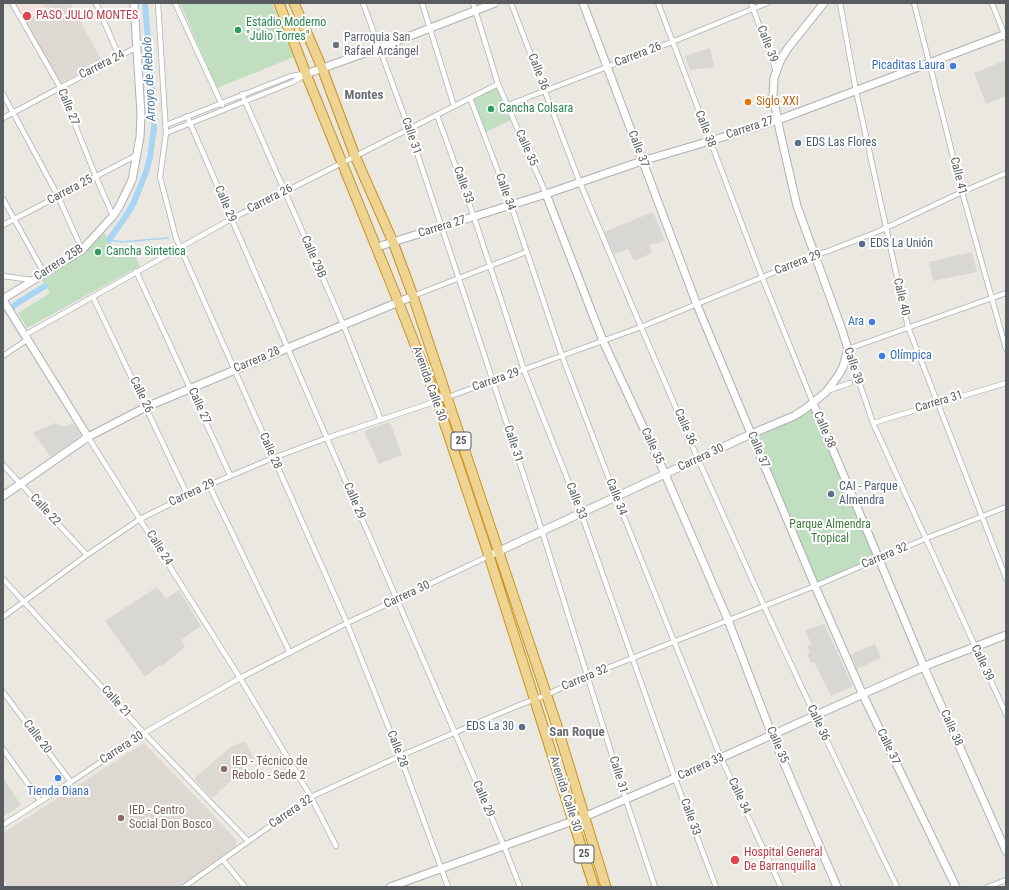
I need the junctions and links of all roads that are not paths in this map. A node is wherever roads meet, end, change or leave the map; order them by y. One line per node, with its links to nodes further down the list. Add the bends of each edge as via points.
1 (12, 3): 34 (street, Calle 27)
2 (96, 3): 27 (street)
3 (134, 3): 25 (street)
4 (158, 3): 51 (street, Calle 28)
5 (175, 3): 41 (street)
6 (279, 3): 32 (highway, Avenida Calle 30 / 25)
7 (294, 3): 30 (highway, Avenida Calle 30 / 25)
8 (363, 3): 26 (street, Calle 31)
9 (422, 3): 22 (street)
10 (473, 3): 21 (street, Calle 35)
11 (496, 3): 21 (street)
12 (511, 3): 35 (street, Calle 36)
13 (583, 3): 29 (street, Calle 37)
14 (658, 3): 24 (street, Calle 38)
15 (767, 3): 20 (street, Carrera 26)
16 (824, 3): 31 (street, via 788,48)
17 (840, 3): 36 (street, Calle 40)
18 (914, 3): 28 (street, Calle 41)
19 (992, 3): 23 (street)
20 (752, 5): 24 (street, Carrera 26); 31 (street, Calle 39)
21 (476, 11): 22 (street); 33 (street, Calle 35)
22 (430, 28): 26 (street); 43 (street)
23 (1006, 36): 28 (street, Carrera 27)
24 (672, 42): 29 (street, Carrera 26); 54 (street, Calle 38)
25 (137, 47): 27 (street, Carrera 24); 55 (street, via 141,114)
26 (378, 48): 30 (street); 52 (street, Calle 31)
27 (119, 56): 34 (street, Carrera 24)
28 (930, 63): 36 (street, Carrera 27); 63 (street, Calle 41)
29 (607, 67): 35 (street, Carrera 26); 57 (street, Calle 37)
30 (322, 68): 32 (street); 56 (highway, Avenida Calle 30 / 25)
31 (776, 71): 49 (street, Calle 39, via 773,96)
32 (306, 74): 38 (street, via 291,76); 40 (street, via 293,82); 58 (highway, Avenida Calle 30 / 25)
33 (498, 84): 39 (street, Carrera 26); 42 (street, Calle 35)
34 (60, 86): 45 (street, Carrera 24); 60 (street, Calle 27)
35 (545, 91): 42 (street, Carrera 26); 61 (street, Calle 36)
36 (856, 91): 49 (street, Carrera 27); 74 (street, Calle 40)
37 (3, 94): 45 (street)
38 (242, 94): 40 (street, Calle 29B); 41 (street)
39 (470, 98): 43 (street, Carrera 26); 67 (street, Calle 34)
40 (245, 101): 44 (street); 62 (street, Calle 29B)
41 (221, 103): 44 (street); 47 (street)
42 (508, 105): 64 (street, Calle 35)
43 (454, 106): 46 (street, Carrera 26)
44 (224, 109): 50 (street)
45 (14, 112): 48 (street, Carrera 24); 65 (street)
46 (437, 115): 52 (street, Carrera 26); 69 (street, Calle 33)
47 (187, 116): 50 (street, Calle 29); 51 (street)
48 (3, 118)
49 (778, 120): 54 (street, Carrera 27); 80 (street, Calle 39, via 797,206)
50 (190, 123): 53 (street); 70 (street, Calle 29)
51 (166, 125): 53 (street, Calle 28)
52 (409, 129): 56 (street, Carrera 26); 73 (street, Calle 31)
53 (166, 133): 76 (street, Calle 28, via 160,177)
54 (710, 142): 57 (street, Carrera 27); 85 (street, Calle 38)
55 (138, 154): 60 (street, Carrera 25); 68 (street, Carrera 25B, via 132,180)
56 (355, 156): 58 (street, Carrera 26); 75 (highway, Avenida Calle 30 / 25)
57 (642, 161): 61 (street, Carrera 27); 94 (street, Calle 37)
58 (342, 163): 62 (street, Carrera 26); 77 (highway, Avenida Calle 30 / 25)
59 (1006, 173): 63 (street, Carrera 29)
60 (96, 177): 65 (street, Carrera 25); 68 (street, Calle 27)
61 (580, 183): 64 (street, Carrera 27); 97 (street, Calle 36)
62 (284, 192): 70 (street, Carrera 26); 95 (street, Calle 29B)
63 (962, 192): 74 (street, Carrera 29); 91 (street, Calle 41)
64 (546, 194): 67 (street, Carrera 27); 99 (street, Calle 35)
65 (58, 196): 71 (street, Carrera 25); 78 (street)
66 (3, 199): 71 (street)
67 (510, 205): 69 (street, Carrera 27); 79 (street, Calle 34)
68 (113, 216): 78 (street, Carrera 25B)
69 (474, 217): 73 (street, Carrera 27); 81 (street, Calle 33)
70 (232, 219): 76 (street, Carrera 26); 100 (street, Calle 29)
71 (14, 220): 72 (street, Carrera 25); 83 (street)
72 (3, 225)
73 (441, 227): 75 (street, Carrera 27); 86 (street, Calle 31)
74 (886, 228): 80 (street, Carrera 29); 96 (street, Calle 40)
75 (393, 242): 77 (street, Carrera 27); 89 (highway, Avenida Calle 30 / 25)
76 (179, 247): 82 (street, Carrera 26); 105 (street, Calle 28)
77 (376, 247): 93 (highway, Avenida Calle 30 / 25)
78 (82, 250): 83 (street, Carrera 25B)
79 (526, 252): 81 (street, Carrera 28); 104 (street, Calle 34)
80 (814, 256): 85 (street, Carrera 29); 101 (street, Calle 39)
81 (491, 265): 86 (street, Carrera 28); 106 (street, Calle 33)
82 (136, 271): 90 (street, Carrera 26); 110 (street, Calle 27)
83 (44, 273): 87 (street, Carrera 25B)
84 (3, 276): 87 (street)
85 (762, 277): 94 (street, Carrera 29); 114 (street, Calle 38)
86 (458, 278): 89 (street, Carrera 28); 107 (street, Calle 31)
87 (32, 280): 92 (street, Carrera 25B)
88 (1006, 293): 91 (street)
89 (413, 296): 93 (street, Carrera 28); 112 (highway, Avenida Calle 30 / 25)
90 (93, 297): 98 (street, Carrera 26); 116 (street, Calle 26)
91 (992, 298): 96 (street); 102 (street, Calle 41)
92 (4, 301): 98 (street, Calle 24)
93 (398, 301): 95 (street, Carrera 28); 113 (highway, Avenida Calle 30 / 25)
94 (697, 305): 97 (street, Carrera 29); 119 (street, Calle 37)
95 (343, 324): 100 (street, Carrera 28); 117 (street, Calle 29B)
96 (908, 327): 101 (street); 115 (street, Calle 40)
97 (641, 328): 99 (street, Carrera 29); 123 (street, Calle 36)
98 (26, 337): 103 (street, Carrera 26); 120 (street, Calle 24)
99 (603, 341): 104 (street, Carrera 29); 125 (street, Calle 35)
100 (287, 348): 105 (street, Carrera 28); 121 (street, Calle 29)
101 (848, 349): 111 (street, Carrera 30, via 843,367); 118 (street, Calle 39)
102 (1006, 349)
103 (3, 356)
104 (562, 356): 106 (street, Carrera 29); 131 (street, Calle 34)
105 (235, 370): 110 (street, Carrera 28); 122 (street, Calle 28)
106 (524, 370): 107 (street, Carrera 29); 133 (street, Calle 33)
107 (492, 381): 112 (street, Carrera 29); 136 (street, Calle 31)
108 (850, 382): 111 (street, Carrera 30)
109 (1006, 383): 115 (street, Carrera 31)
110 (191, 388): 116 (street, Carrera 28); 126 (street, Calle 27)
111 (826, 392): 114 (street, Carrera 30)
112 (447, 398): 113 (street, Carrera 29); 138 (highway, Avenida Calle 30 / 25)
113 (436, 401): 117 (street, Carrera 29); 140 (highway, Avenida Calle 30 / 25)
114 (813, 403): 119 (street, Carrera 30, via 794,416); 141 (street, Calle 38)
115 (936, 403): 118 (street, Carrera 31); 134 (street, Calle 40)
116 (146, 407): 120 (street, Carrera 28); 129 (street, Calle 26)
117 (382, 420): 121 (street, Carrera 29)
118 (873, 423): 137 (street, Calle 39)
119 (751, 434): 123 (street, Carrera 30); 144 (street, Calle 37)
120 (88, 437): 127 (street, Carrera 28); 135 (street, Calle 24)
121 (326, 438): 122 (street, Carrera 29); 145 (street, Calle 29)
122 (273, 458): 126 (street, Carrera 29); 150 (street, Calle 28)
123 (698, 459): 125 (street, Carrera 30); 147 (street, Calle 36)
124 (3, 464): 127 (street, Calle 22)
125 (665, 474): 131 (street, Carrera 30); 149 (street, Calle 35)
126 (230, 476): 128 (street, Carrera 29)
127 (21, 483): 130 (street, Carrera 28); 139 (street, Calle 22)
128 (209, 485): 129 (street, Carrera 29); 154 (street)
129 (187, 494): 135 (street, Carrera 29)
130 (3, 496)
131 (616, 497): 133 (street, Carrera 30); 152 (street, Calle 34)
132 (1006, 507): 134 (street, Carrera 32)
133 (581, 513): 136 (street, Carrera 30); 155 (street, Calle 33)
134 (982, 517): 137 (street, Carrera 32); 143 (street, Calle 40)
135 (140, 519): 139 (street, Carrera 29); 158 (street, Calle 24)
136 (542, 531): 138 (street, Carrera 30); 157 (street, Calle 31)
137 (926, 538): 141 (street, Carrera 32); 153 (street, Calle 39)
138 (498, 551): 140 (street, Carrera 30); 161 (highway, Avenida Calle 30 / 25)
139 (87, 555): 146 (street, Carrera 29)
140 (489, 556): 145 (street, Carrera 30); 162 (highway, Avenida Calle 30 / 25)
141 (879, 559): 144 (street, Carrera 32); 156 (street, Calle 38)
142 (3, 578): 146 (street, Calle 21)
143 (1006, 578)
144 (815, 586): 147 (street, Carrera 32); 160 (street, Calle 37)
145 (397, 600): 150 (street, Carrera 30); 165 (street, Calle 29)
146 (24, 601): 148 (street, Carrera 29); 166 (street, Calle 21)
147 (764, 606): 149 (street, Carrera 32); 164 (street, Calle 36)
148 (3, 617)
149 (728, 620): 152 (street, Carrera 32); 167 (street, Calle 35)
150 (346, 623): 154 (street, Carrera 30); 169 (street, Calle 28)
151 (1006, 635): 153 (street, Carrera 33)
152 (673, 641): 155 (street, Carrera 32); 170 (street, Calle 34)
153 (975, 647): 156 (street, Carrera 33); 163 (street, Calle 39)
154 (290, 653): 158 (street, Carrera 30)
155 (632, 658): 157 (street, Carrera 32); 171 (street, Calle 33)
156 (924, 667): 160 (street, Carrera 33); 182 (street, Calle 38)
157 (588, 676): 161 (street, Carrera 32); 174 (street, Calle 31)
158 (240, 678): 166 (street, Carrera 30); 173 (street, Calle 24)
159 (3, 692): 172 (street, Calle 20)
160 (862, 694): 164 (street, Carrera 33); 198 (street, Calle 37)
161 (546, 695): 162 (street, Carrera 32); 176 (highway, Avenida Calle 30 / 25)
162 (534, 699): 165 (street, Carrera 32); 177 (highway, Avenida Calle 30 / 25)
163 (1006, 714)
164 (814, 716): 167 (street, Carrera 33); 197 (street, Calle 36)
165 (454, 732): 169 (street, Carrera 32); 181 (street, Calle 29)
166 (144, 733): 172 (street, Carrera 30); 179 (street, Calle 21)
167 (772, 735): 170 (street, Carrera 33); 196 (street, Calle 35)
168 (3, 749): 175 (street)
169 (400, 756): 173 (street, Carrera 32); 184 (street, Calle 28)
170 (721, 758): 171 (street, Carrera 33); 195 (street, Calle 34)
171 (675, 778): 174 (street, Carrera 33); 194 (street, Calle 33)
172 (71, 782): 175 (street, Carrera 30)
173 (311, 797): 179 (street, Carrera 32); 180 (street, Calle 24)
174 (626, 800): 176 (street, Carrera 33); 193 (street, Calle 31)
175 (40, 801): 178 (street, Carrera 30)
176 (584, 817): 177 (street, Carrera 33); 192 (highway, Avenida Calle 30 / 25)
177 (574, 821): 181 (street, Carrera 33); 191 (highway, Avenida Calle 30 / 25)
178 (3, 825)
179 (248, 841): 183 (street, Carrera 32)
180 (336, 846)
181 (504, 846): 184 (street, Carrera 33); 190 (street, Calle 29)
182 (1006, 851)
183 (223, 860): 186 (street, Carrera 32); 187 (street)
184 (442, 868): 188 (street, Carrera 33); 189 (street, Calle 28)
185 (1006, 880): 199 (street)
186 (184, 887)
187 (245, 887)
188 (390, 887)
189 (448, 887)
190 (520, 887)
191 (594, 887)
192 (606, 887)
193 (655, 887)
194 (716, 887)
195 (781, 887)
196 (837, 887)
197 (897, 887)
198 (956, 887)
199 (988, 887)

